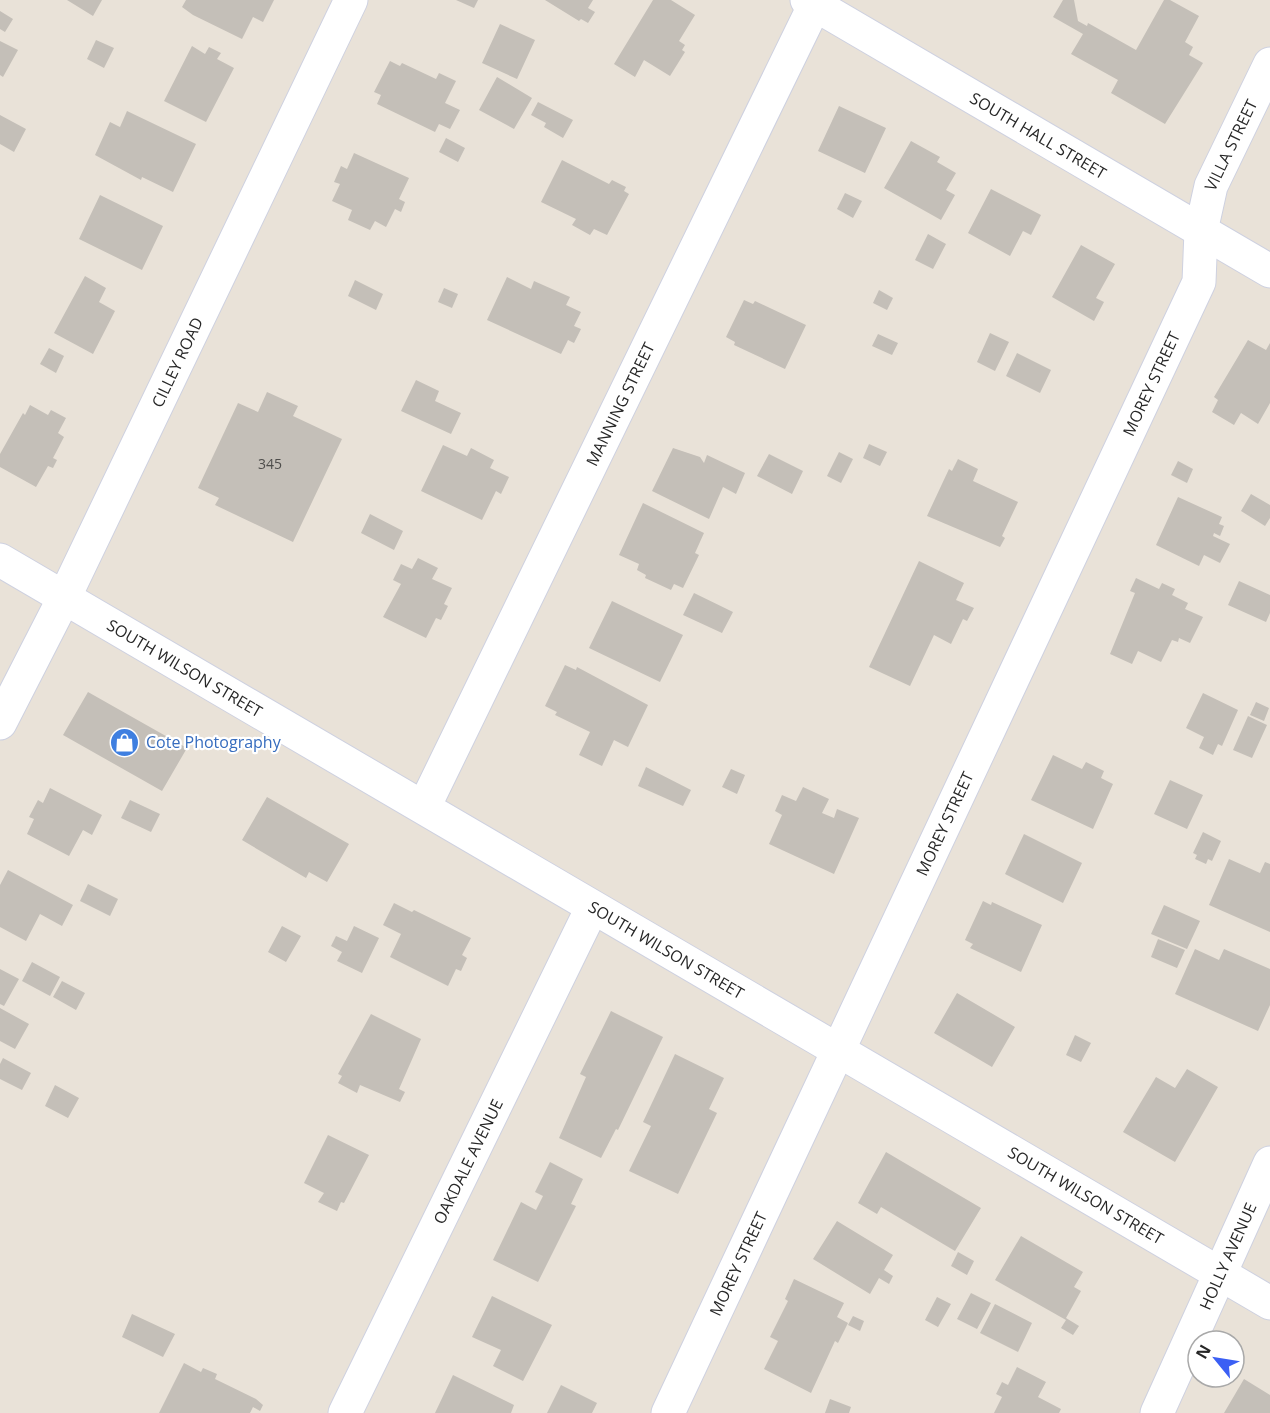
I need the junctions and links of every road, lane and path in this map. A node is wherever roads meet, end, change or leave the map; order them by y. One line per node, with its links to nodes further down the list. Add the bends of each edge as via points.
1 (351, 0): 7 (street, CILLEY ROAD)
2 (813, 1): 4 (street, SOUTH HALL STREET); 9 (street, MANNING STREET)
3 (1270, 64): 4 (street, VILLA STREET, via 1211,186)
4 (1201, 231): 5 (street, SOUTH HALL STREET); 11 (street, MOREY STREET, via 1199,282)
5 (1270, 271)
6 (0, 560): 7 (street, SOUTH WILSON STREET)
7 (64, 598): 8 (street, CILLEY ROAD); 9 (street, SOUTH WILSON STREET)
8 (0, 723)
9 (424, 807): 10 (street, SOUTH WILSON STREET)
10 (592, 908): 11 (street, SOUTH WILSON STREET); 15 (street, OAKDALE AVENUE)
11 (837, 1049): 13 (street, SOUTH WILSON STREET); 16 (street, MOREY STREET)
12 (1270, 1163): 13 (street, HOLLY AVENUE)
13 (1220, 1275): 14 (street, SOUTH WILSON STREET); 17 (street, HOLLY AVENUE)
14 (1270, 1304)
15 (345, 1413)
16 (668, 1413)
17 (1157, 1413)

